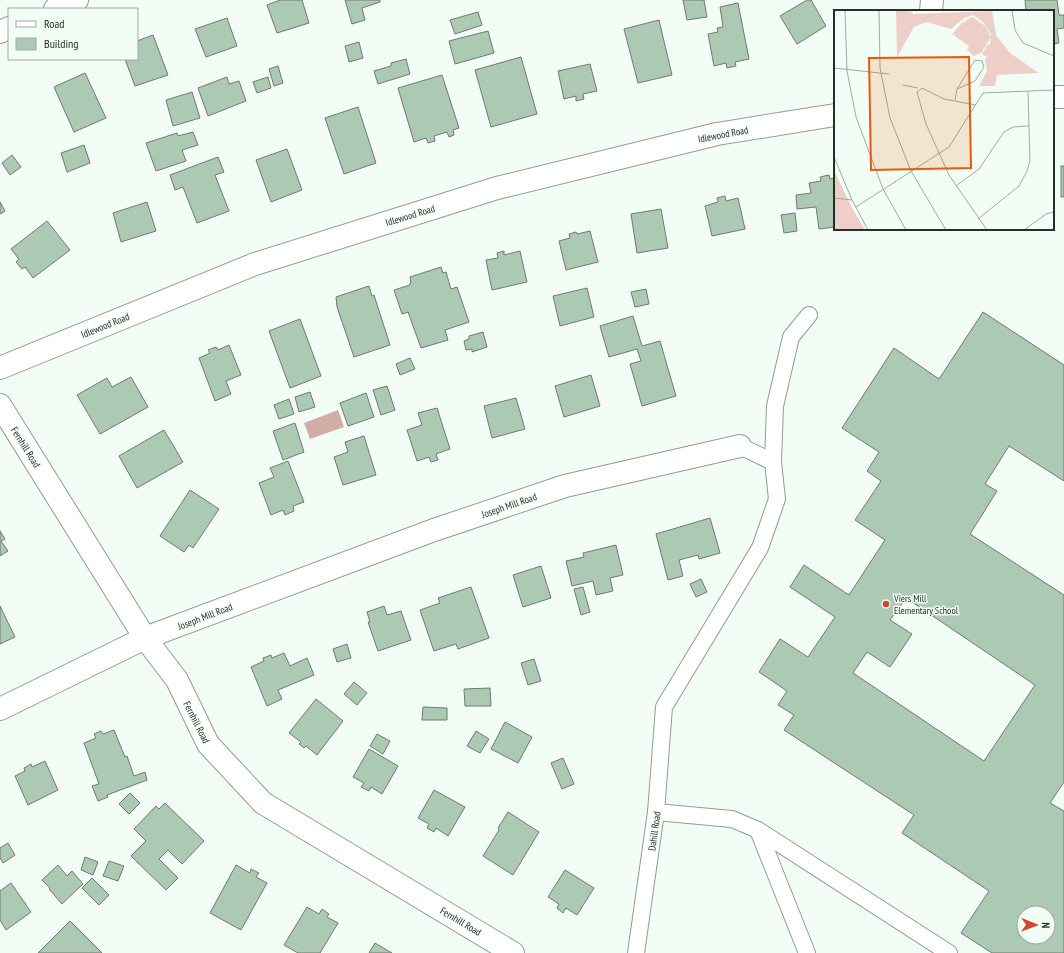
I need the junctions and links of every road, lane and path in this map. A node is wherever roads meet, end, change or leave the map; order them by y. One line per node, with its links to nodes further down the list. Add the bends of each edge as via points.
1 (77, 0): 3 (street)
2 (932, 0): 4 (street)
3 (57, 8)
4 (931, 10)
5 (834, 115): 7 (street, Idlewood Road, via 717,134 497,188 255,264)
6 (809, 315): 10 (lane, via 791,337 775,406)
7 (0, 368)
8 (0, 405): 11 (street, Fernhill Road)
9 (740, 446): 10 (lane, Joseph Mill Road); 11 (street, Joseph Mill Road, via 565,486 434,530)
10 (773, 462): 13 (lane, Dahill Road, via 777,499 760,548 664,707)
11 (145, 638): 12 (street, Joseph Mill Road); 15 (street, Fernhill Road, via 177,680 208,744 263,803)
12 (0, 708)
13 (656, 812): 14 (lane, via 732,819); 16 (lane, Dahill Road)
14 (758, 830): 17 (lane); 18 (lane)
15 (513, 953)
16 (636, 953)
17 (807, 953)
18 (949, 953)

